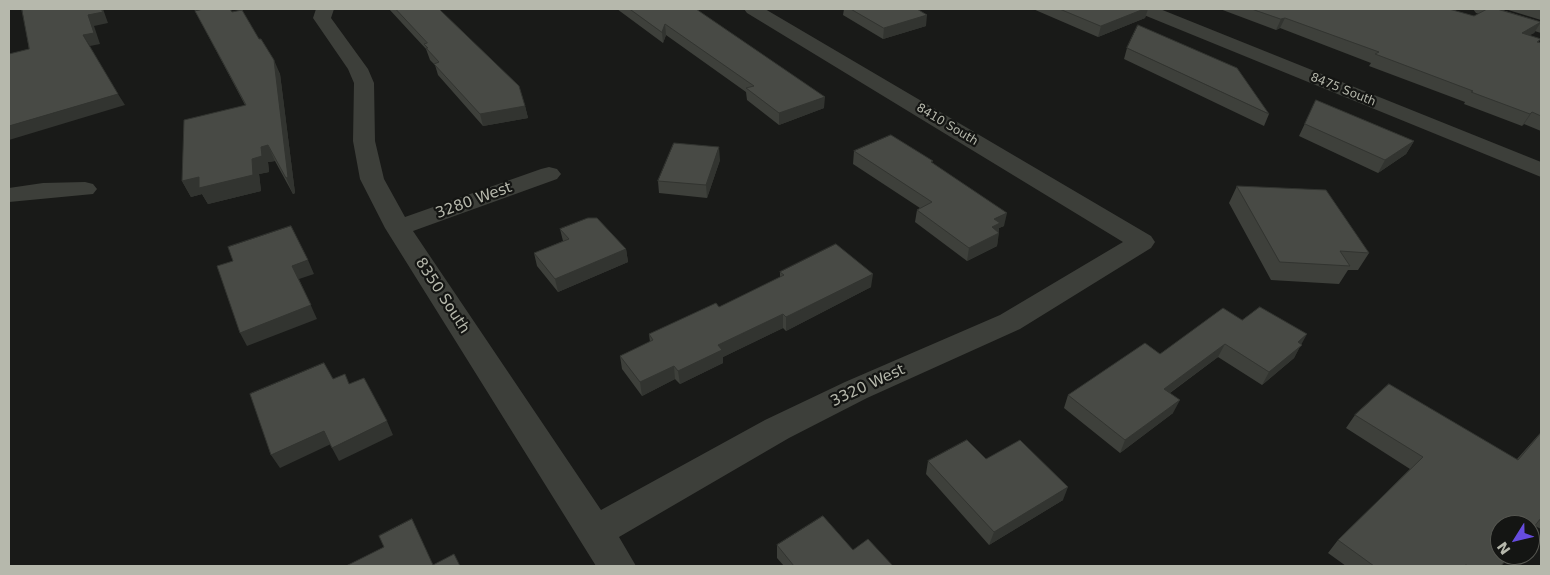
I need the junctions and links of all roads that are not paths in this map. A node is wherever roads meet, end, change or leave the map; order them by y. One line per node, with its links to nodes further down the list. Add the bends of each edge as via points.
1 (325, 9): 10 (street, 8350 South, via 322,18 364,83 364,141 372,179)
2 (753, 9): 11 (street, 8410 South)
3 (1145, 9): 6 (street, 8475 South)
4 (1482, 9): 5 (street)
5 (1541, 28)
6 (1541, 170)
7 (549, 174): 10 (street, 3280 West)
8 (85, 189): 9 (street)
9 (9, 195)
10 (398, 228): 12 (street, 8350 South)
11 (1142, 242): 12 (street, 3320 West, via 1010,322 856,390 778,429)
12 (595, 532): 13 (street, 8350 South)
13 (616, 566)

